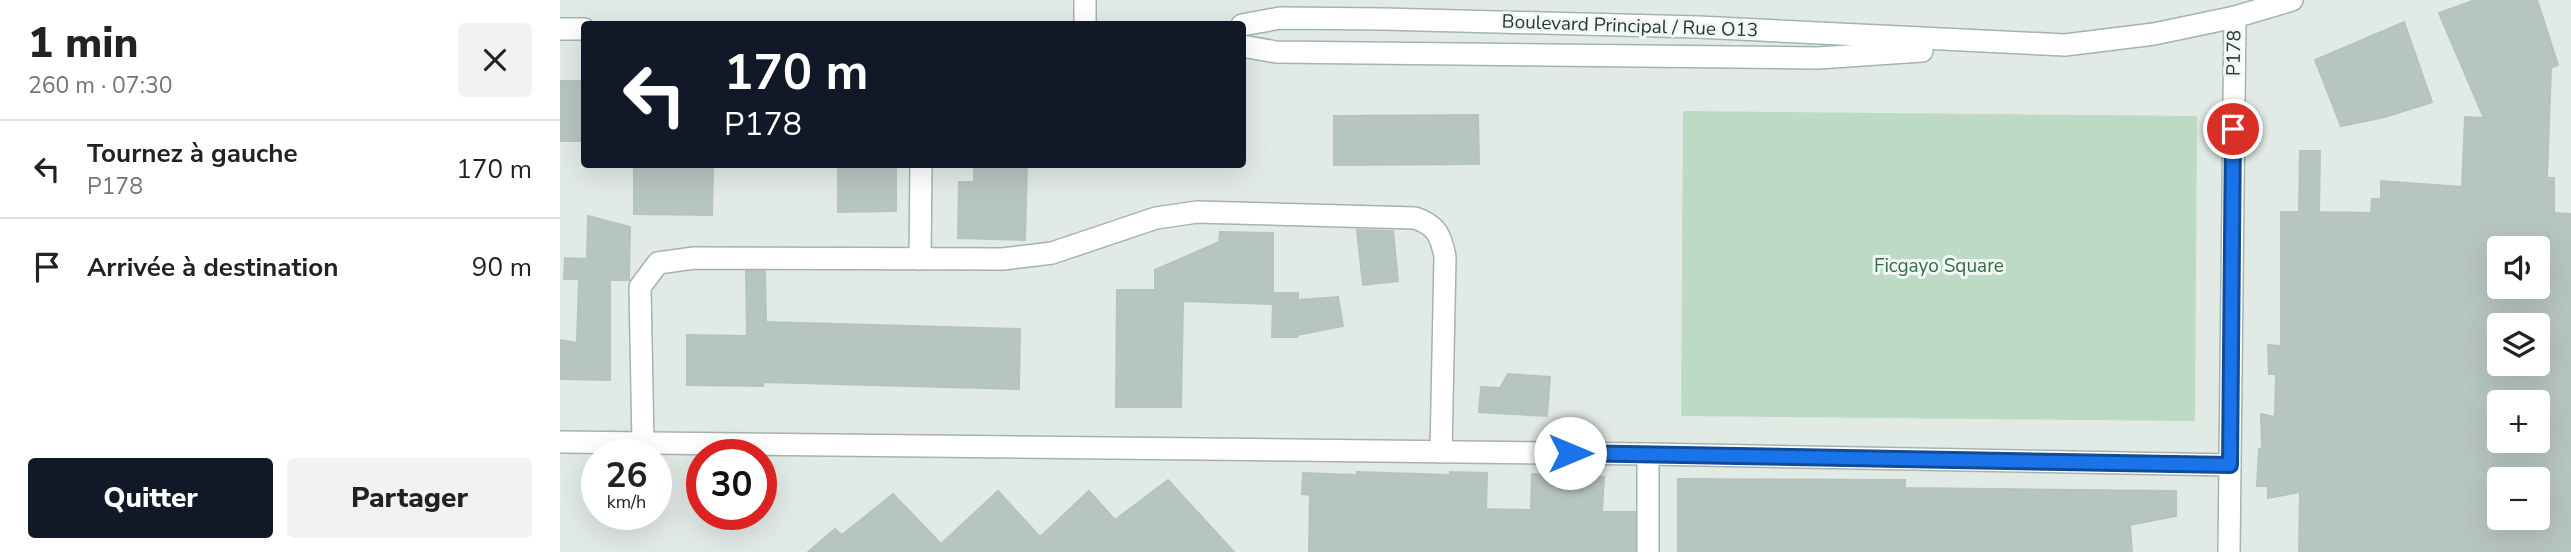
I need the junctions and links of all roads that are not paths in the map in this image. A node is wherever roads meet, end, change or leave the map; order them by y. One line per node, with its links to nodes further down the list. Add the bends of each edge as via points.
1 (1085, 0): 4 (street)
2 (2292, 0): 3 (street, Boulevard Principal / Rue O13)
3 (2235, 17): 8 (street, Boulevard Principal / Rue O13, via 2154,34 2065,45); 18 (street, P178)
4 (1084, 21)
5 (1246, 24): 8 (street, Boulevard Principal / Rue O13, via 1280,18 1698,27)
6 (560, 29): 7 (street)
7 (581, 30)
8 (2018, 45): 9 (street, Boulevard Principal / Rue O13, via 1818,58 1276,52)
9 (1246, 48)
10 (921, 168): 11 (street)
11 (920, 259): 12 (street, via 694,258 658,263 640,286); 16 (street, via 1003,259 1052,253 1156,218 1197,212 1415,218 1431,223 1441,238 1445,257)
12 (643, 439)
13 (560, 442): 14 (street)
14 (581, 443)
15 (672, 444): 16 (street)
16 (1441, 452): 17 (street)
17 (1648, 454): 18 (street); 19 (street)
18 (2230, 465): 20 (street, P178)
19 (1648, 552)
20 (2229, 552)

